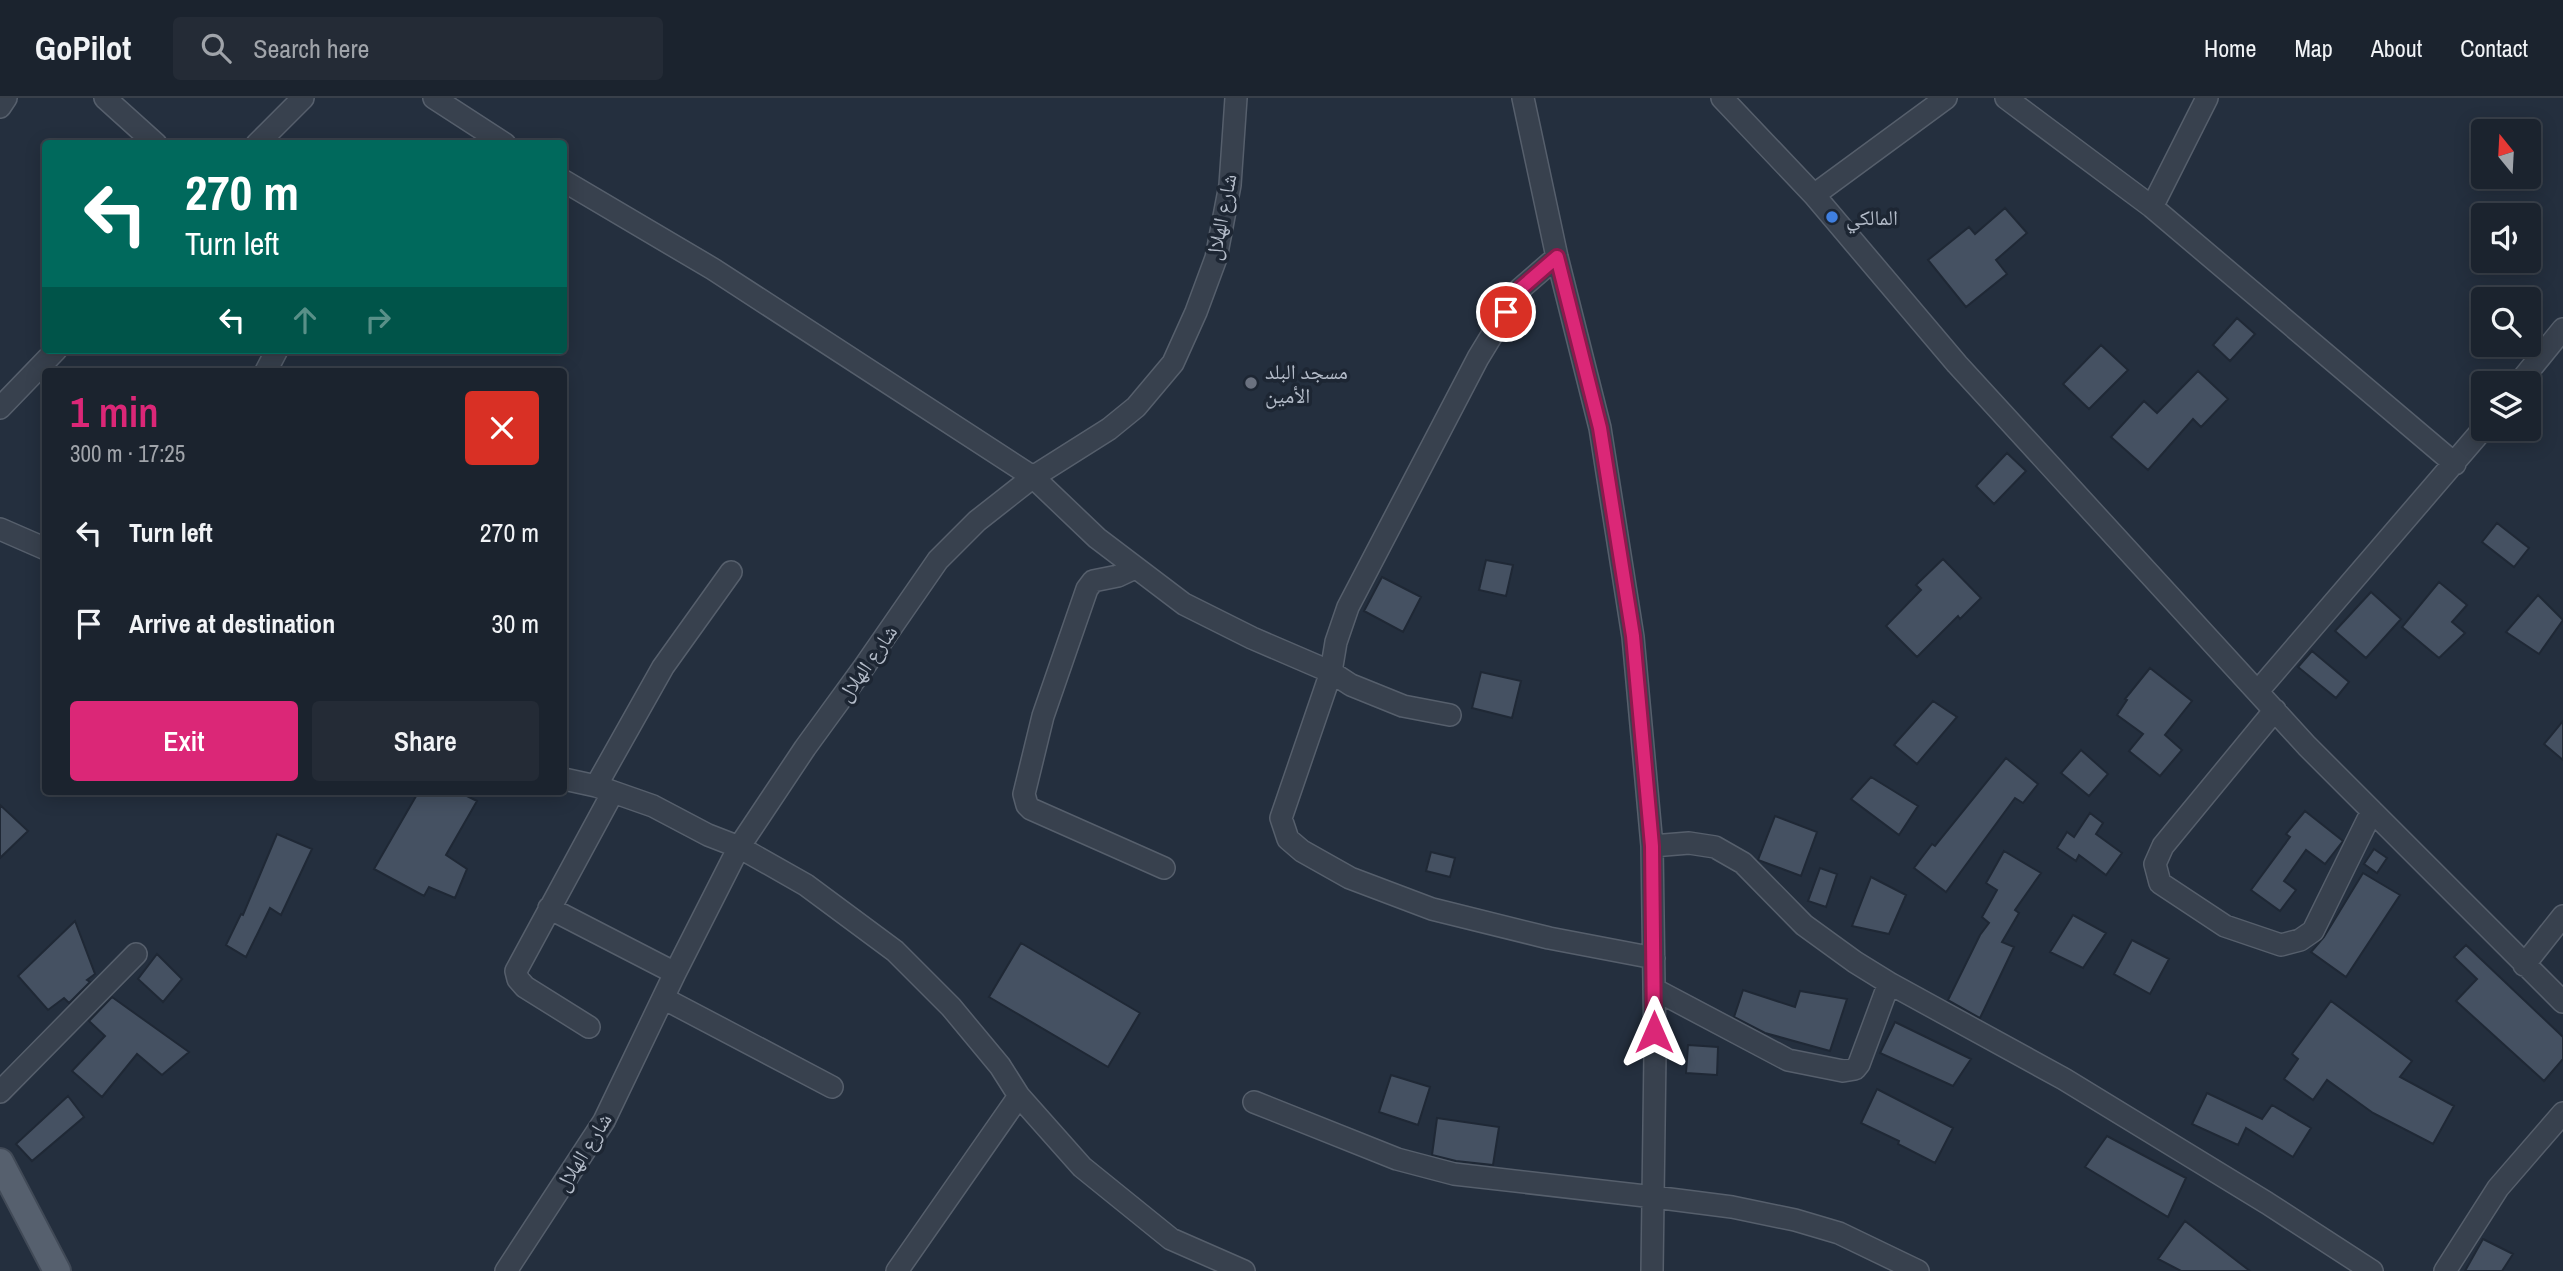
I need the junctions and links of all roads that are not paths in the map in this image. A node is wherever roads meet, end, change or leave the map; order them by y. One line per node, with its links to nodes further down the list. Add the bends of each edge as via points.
1 (6, 98): 11 (street)
2 (104, 98): 12 (street)
3 (303, 98): 13 (street)
4 (434, 98): 14 (street)
5 (1236, 98): 25 (street, شارع الهلال, via 1230,185 1216,257 1173,363 1136,407 1109,429)
6 (1523, 98): 18 (street)
7 (1722, 98): 16 (street)
8 (1946, 98): 16 (street)
9 (2006, 98): 17 (street)
10 (2207, 98): 17 (street)
11 (0, 107)
12 (151, 140)
13 (261, 140)
14 (499, 140)
15 (567, 183): 25 (street, via 713,269)
16 (1814, 195): 31 (street, via 1957,363)
17 (2152, 207): 24 (street)
18 (1557, 257): 30 (street, via 1520,289 1478,358 1348,607); 37 (street, via 1600,428 1633,636)
19 (2563, 329): 21 (street)
20 (52, 354): 22 (street)
21 (2529, 371)
22 (0, 408)
23 (2473, 441): 24 (street)
24 (2455, 464): 31 (street)
25 (1033, 477): 28 (street); 38 (street, شارع الهلال, via 977,521 938,560)
26 (0, 529): 27 (street)
27 (42, 547)
28 (1135, 568): 30 (street, via 1184,604); 39 (street, via 1093,581 1087,589 1043,716 1024,794 1031,808)
29 (731, 572): 35 (street, via 663,667)
30 (1331, 672): 33 (street, via 1403,706); 43 (street, via 1281,818 1288,839 1350,878 1432,909)
31 (2258, 691): 32 (street)
32 (2275, 710): 36 (street); 36 (street, via 2162,846 2155,864 2160,883 2225,926 2281,945 2300,940 2313,931)
33 (1450, 715)
34 (567, 780): 35 (street)
35 (604, 789): 38 (street, via 653,806); 40 (street)
36 (2372, 811): 44 (street)
37 (1652, 846): 43 (street); 46 (street, via 1689,843 1714,847 1743,863 1804,925)
38 (739, 847): 45 (street, شارع الهلال); 53 (street, via 806,885 895,951 951,1007 1000,1066)
39 (1164, 869)
40 (550, 908): 45 (street); 50 (street, via 516,971 518,979)
41 (2563, 916): 44 (street)
42 (136, 954): 52 (street)
43 (1654, 958): 47 (street)
44 (2524, 964): 49 (street)
45 (675, 973): 48 (street, شارع الهلال)
46 (1889, 983): 47 (street, via 1860,1064 1843,1071 1787,1060); 64 (street, via 2064,1079)
47 (1654, 989): 57 (street)
48 (663, 998): 51 (street); 59 (street, شارع الهلال, via 604,1121)
49 (2563, 1002)
50 (589, 1027)
51 (832, 1087)
52 (0, 1092)
53 (1018, 1096): 60 (street); 61 (street, via 1082,1167 1171,1239)
54 (1254, 1102): 57 (street, via 1396,1158 1454,1174)
55 (2563, 1113): 65 (street, via 2498,1188)
56 (0, 1162): 58 (main road)
57 (1654, 1196): 62 (street); 63 (street, via 1795,1220 1839,1233)
58 (57, 1271)
59 (506, 1271)
60 (897, 1271)
61 (1244, 1271)
62 (1652, 1271)
63 (1918, 1271)
64 (2372, 1271)
65 (2445, 1271)

